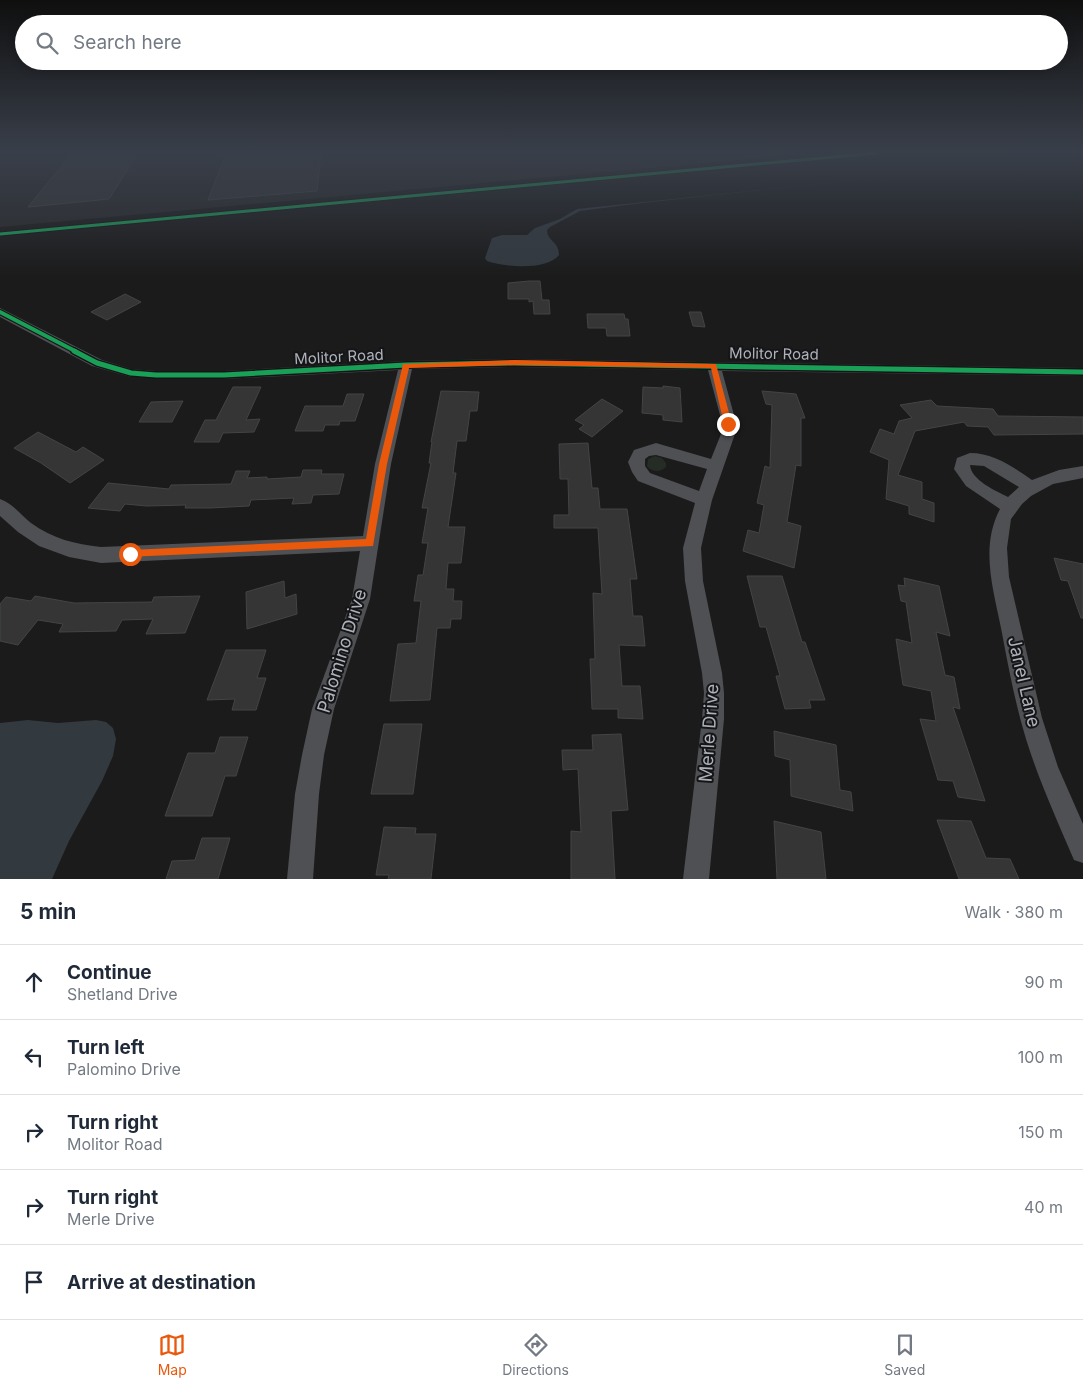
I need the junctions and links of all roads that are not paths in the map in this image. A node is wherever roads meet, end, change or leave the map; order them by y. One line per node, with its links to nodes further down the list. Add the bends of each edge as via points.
1 (3, 317): 2 (street, Molitor Road, via 97,363 131,373 179,376)
2 (406, 365): 3 (street, Molitor Road); 11 (street, Palomino Drive, via 383,464)
3 (714, 366): 4 (street, Molitor Road); 5 (street, Merle Drive, via 728,424 728,434)
4 (1083, 372)
5 (717, 466): 8 (street, Merle Drive); 8 (street, via 656,449 648,449 638,457 638,471 644,477)
6 (1083, 472): 7 (street, via 1065,475)
7 (1032, 488): 10 (street); 10 (street, via 990,462 973,458 962,462 963,473 970,481)
8 (704, 500): 14 (street, Merle Drive, via 692,548 692,566 714,693)
9 (0, 506): 11 (street, via 43,541 101,555)
10 (1009, 506): 12 (street, Janel Lane, via 1002,520 999,540 1000,577 1028,708 1058,797)
11 (370, 543): 13 (street, Palomino Drive, via 362,598 323,709 313,756 306,794)
12 (1083, 851)
13 (300, 879)
14 (696, 879)

